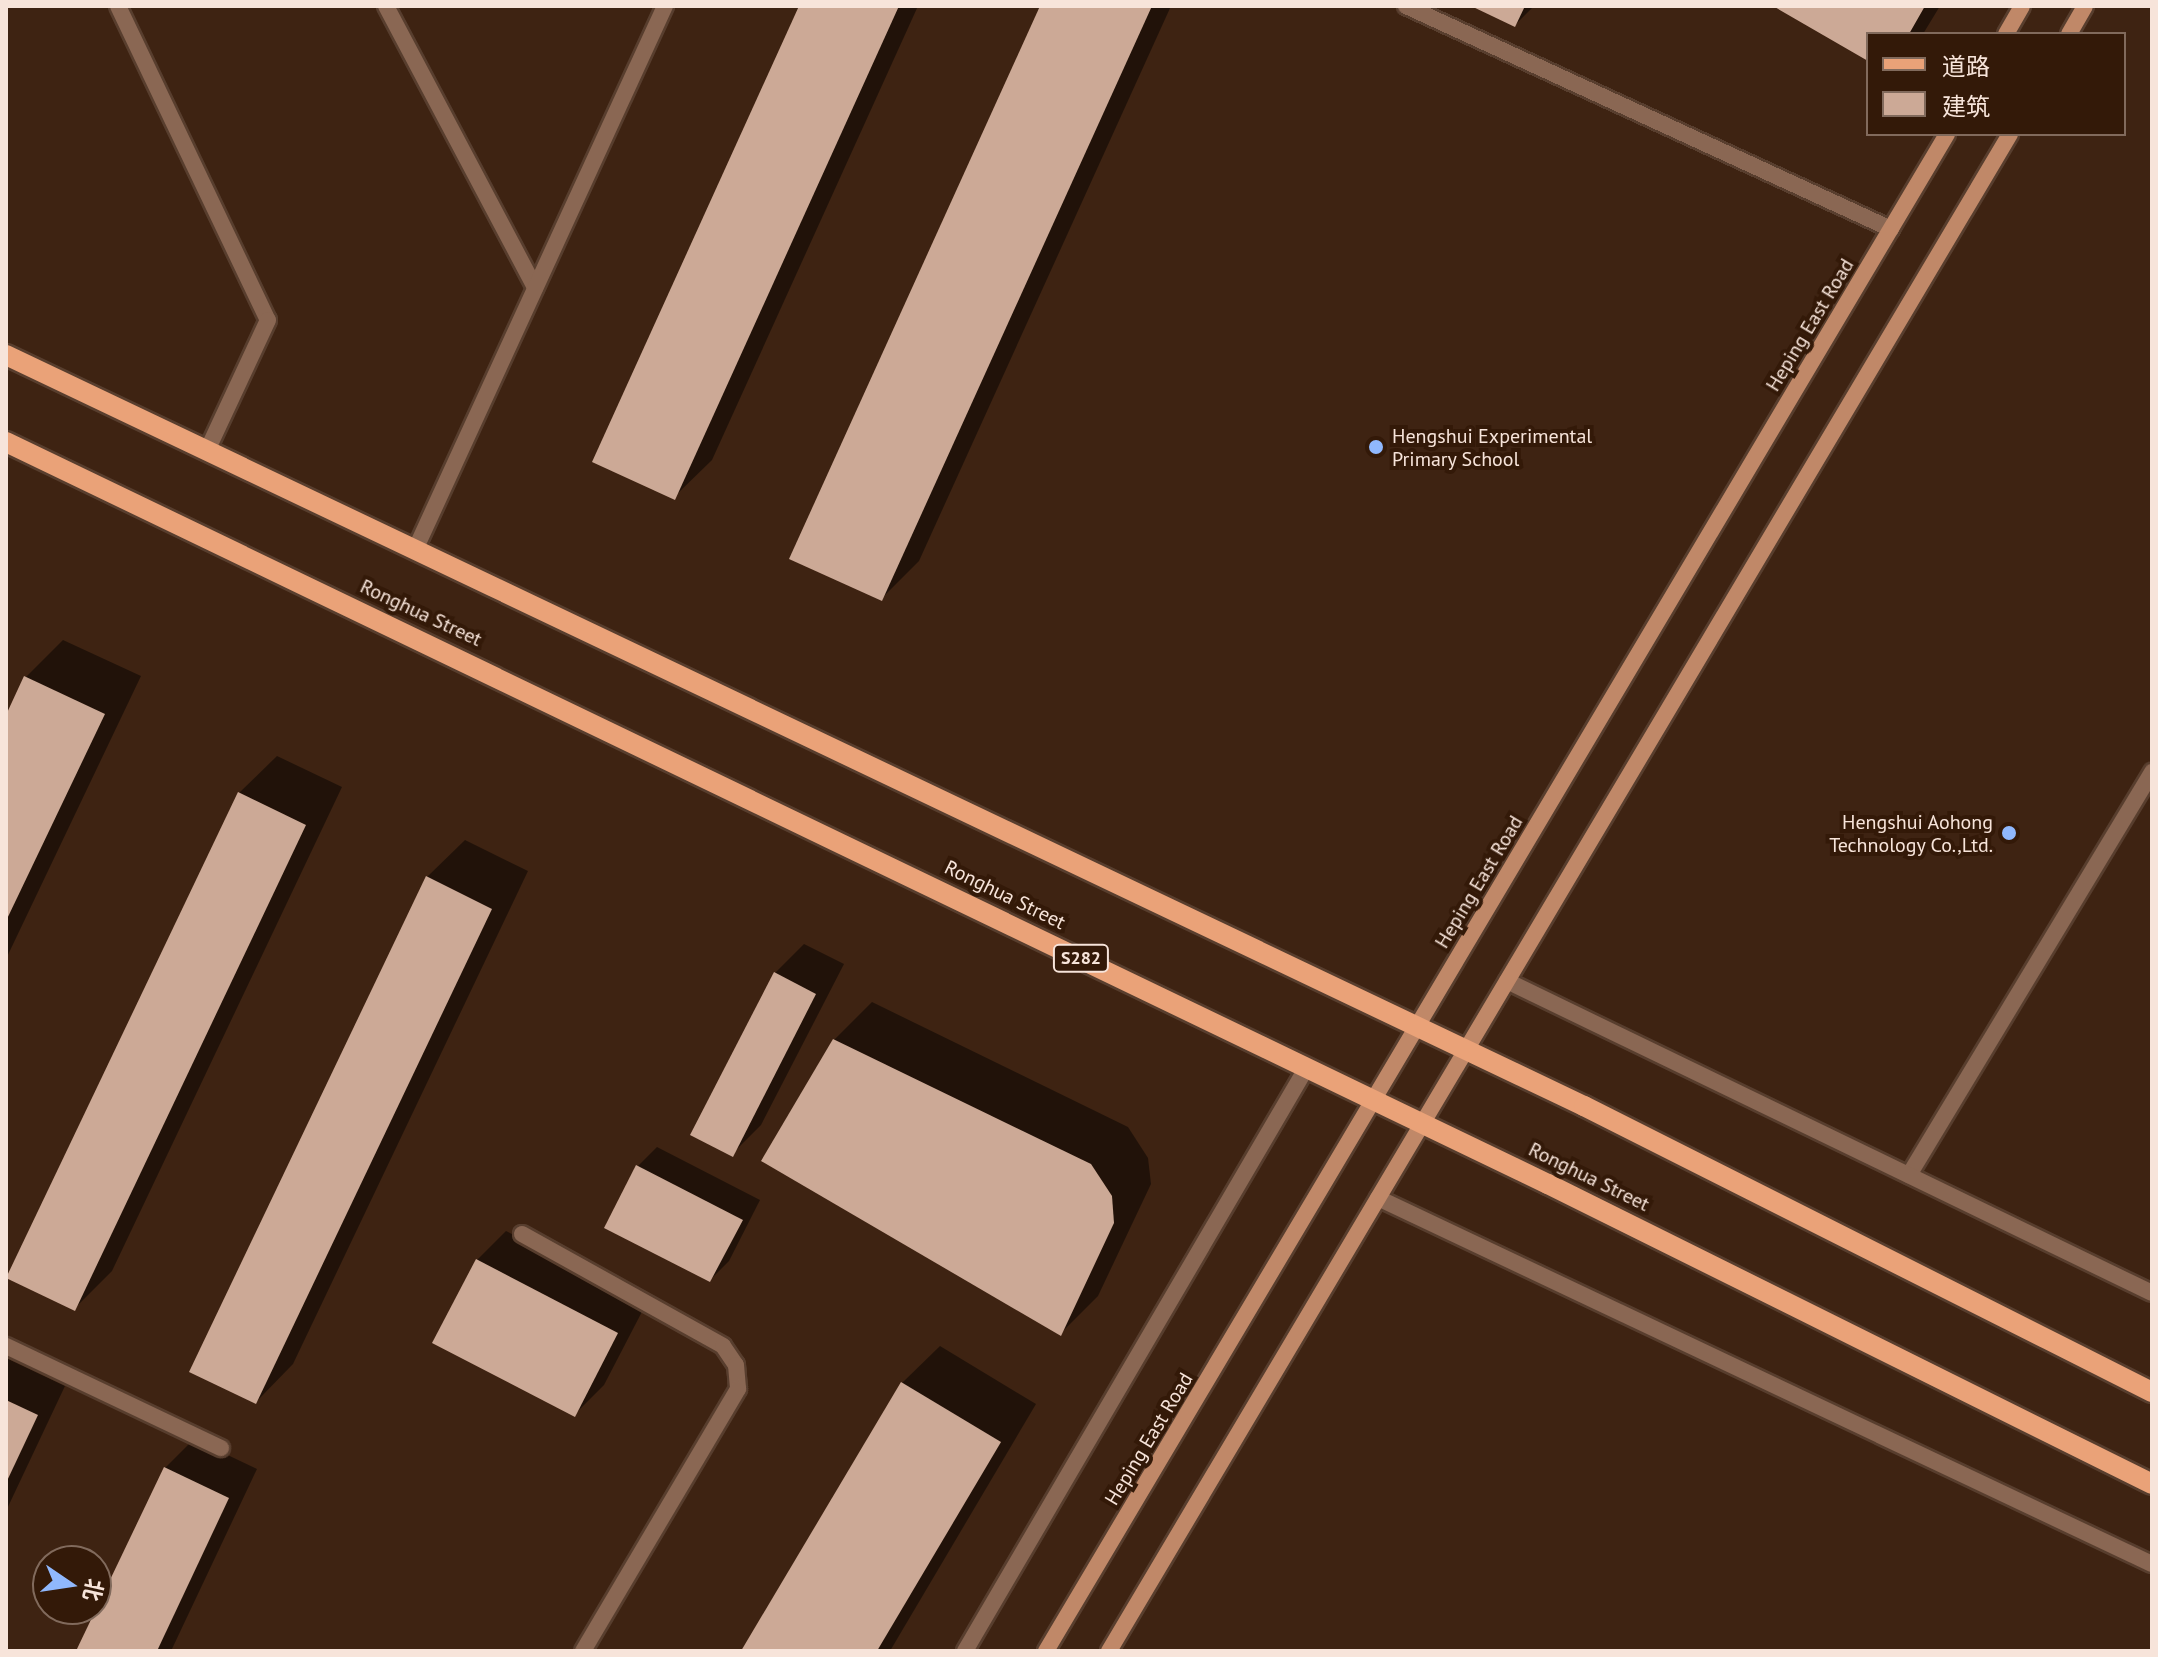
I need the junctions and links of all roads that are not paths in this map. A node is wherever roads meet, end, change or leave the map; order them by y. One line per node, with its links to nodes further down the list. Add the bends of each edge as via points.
1 (118, 6): 15 (street, via 268,320)
2 (386, 6): 12 (street)
3 (665, 6): 12 (street)
4 (1406, 6): 11 (street)
5 (2022, 6): 7 (main road)
6 (2085, 6): 8 (main road)
7 (2007, 32)
8 (2070, 32)
9 (1946, 136): 11 (main road, Heping East Road)
10 (2009, 136): 18 (main road)
11 (1891, 229): 19 (main road, Heping East Road)
12 (535, 288): 16 (street)
13 (6, 355): 15 (main road)
14 (6, 442): 21 (main road, Ronghua Street / S282)
15 (207, 451): 16 (main road)
16 (415, 550): 19 (main road)
17 (2152, 772): 24 (street)
18 (1507, 981): 20 (main road); 24 (street)
19 (1417, 1026): 20 (main road); 22 (main road, Heping East Road)
20 (1466, 1050): 23 (main road); 29 (main road)
21 (1307, 1067): 22 (main road, Ronghua Street / S282); 34 (street)
22 (1374, 1099): 23 (main road, Ronghua Street / S282); 35 (main road, Heping East Road)
23 (1423, 1123): 25 (main road); 31 (main road, Ronghua Street / S282)
24 (1909, 1175): 27 (street)
25 (1378, 1198): 32 (street); 36 (main road)
26 (522, 1234): 33 (street, via 723,1346 736,1365 738,1389)
27 (2152, 1293)
28 (6, 1346): 30 (street)
29 (2152, 1392)
30 (221, 1448)
31 (2152, 1484)
32 (2152, 1564)
33 (583, 1651)
34 (965, 1651)
35 (1046, 1651)
36 (1109, 1651)

